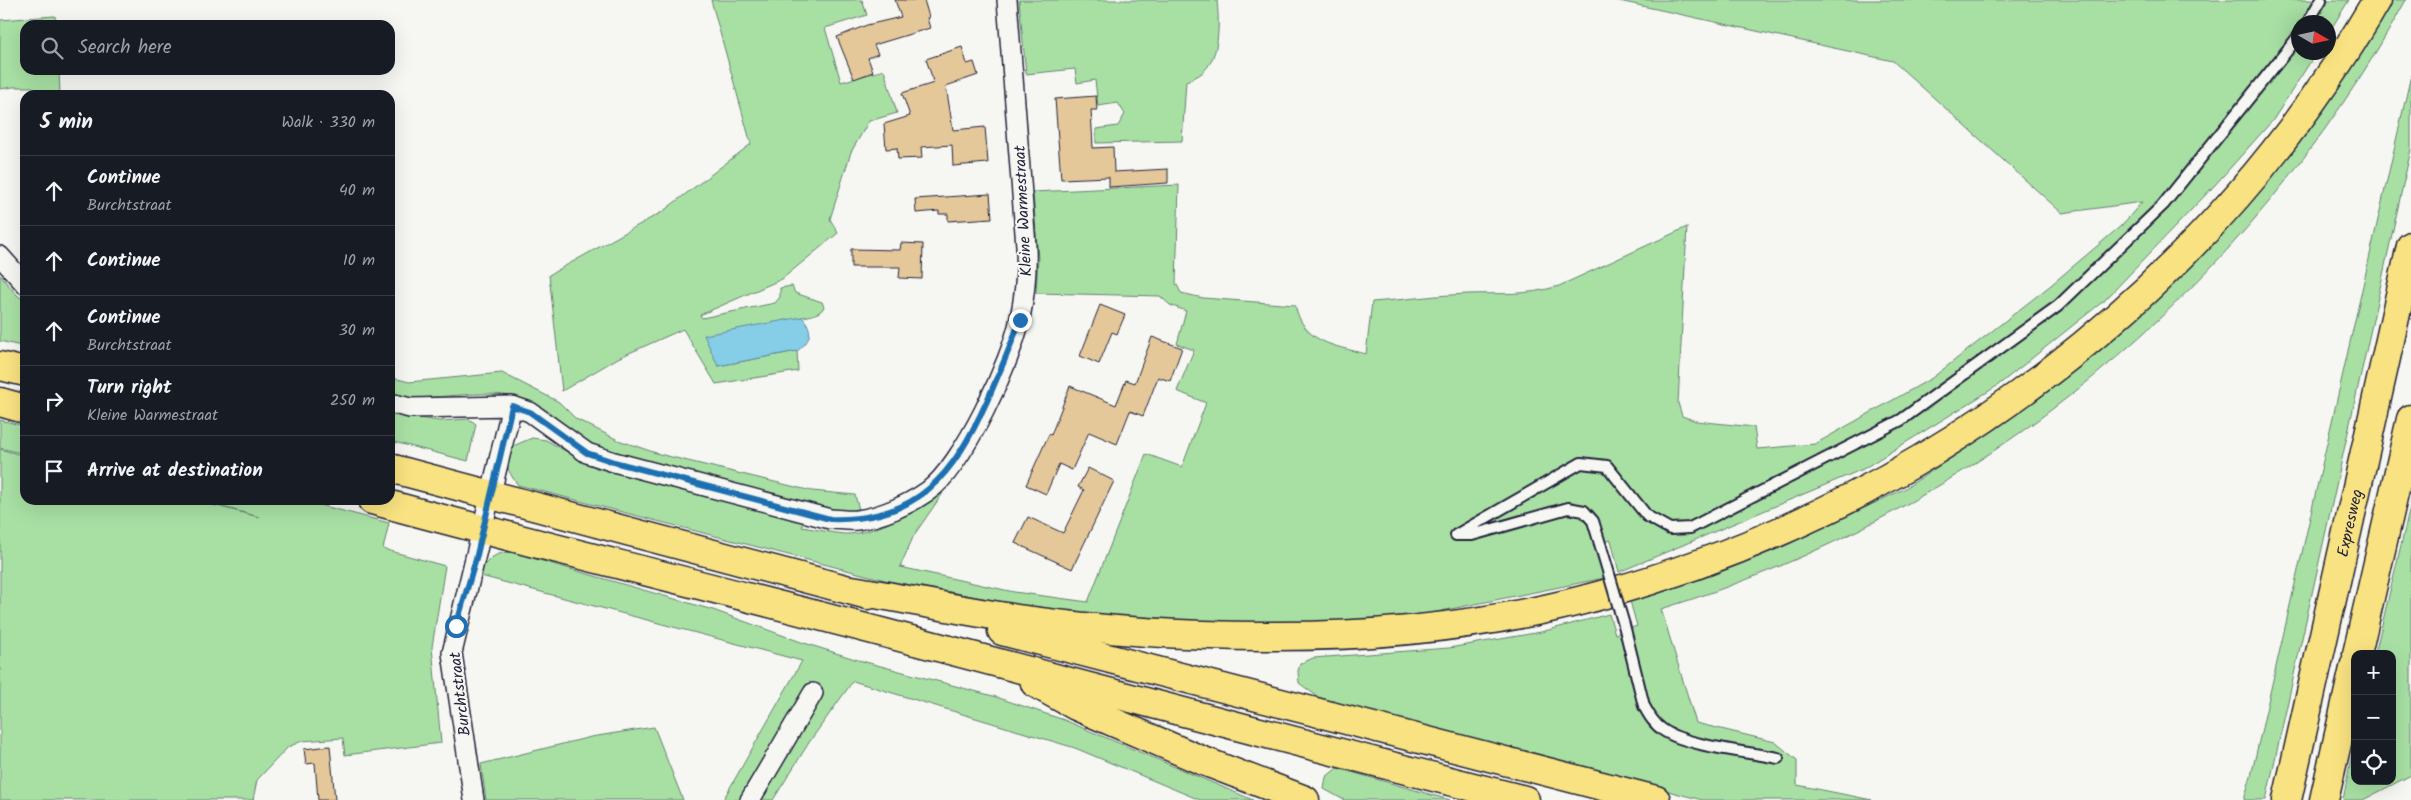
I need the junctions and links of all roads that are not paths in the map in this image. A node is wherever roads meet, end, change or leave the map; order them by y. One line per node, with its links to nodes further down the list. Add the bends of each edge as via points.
1 (1007, 0): 13 (street, Kleine Warmestraat, via 1027,275 1021,312 1002,368 973,432 962,452 928,491 879,514 857,520 830,519 587,453 530,412)
2 (2321, 0): 4 (lane)
3 (2377, 0): 20 (highway, via 2316,97 2270,157 2225,209 2119,316 2060,366 1948,444 1836,506 1732,551 1605,594 1500,618 1324,635 1203,635 1081,626)
4 (2312, 15)
5 (2291, 46): 25 (lane, bridge, via 2163,205 2058,306 1901,420 1690,528 1670,529 1647,516 1607,466 1581,463 1456,535 1472,535 1568,508 1584,511 1593,521 1644,706 1650,717 1663,730 1692,741)
6 (2411, 246): 31 (highway, Expresweg)
7 (0, 256): 8 (street)
8 (20, 278)
9 (0, 366): 10 (highway)
10 (20, 371)
11 (0, 402): 14 (highway)
12 (395, 404): 13 (street, via 410,408)
13 (512, 406): 17 (street)
14 (20, 408)
15 (2411, 419): 21 (highway)
16 (395, 469): 17 (highway)
17 (491, 494): 19 (street, Burchtstraat); 20 (highway)
18 (390, 505): 19 (highway)
19 (482, 530): 22 (highway); 26 (street, Burchtstraat, via 452,653)
20 (852, 590): 30 (highway, via 906,607)
21 (2358, 650)
22 (1004, 664): 28 (highway, via 1076,706); 29 (highway)
23 (2351, 682): 32 (highway)
24 (813, 693): 27 (street)
25 (1778, 758)
26 (474, 800)
27 (750, 800)
28 (1305, 800)
29 (1525, 800)
30 (1656, 800)
31 (2287, 800)
32 (2324, 800)

